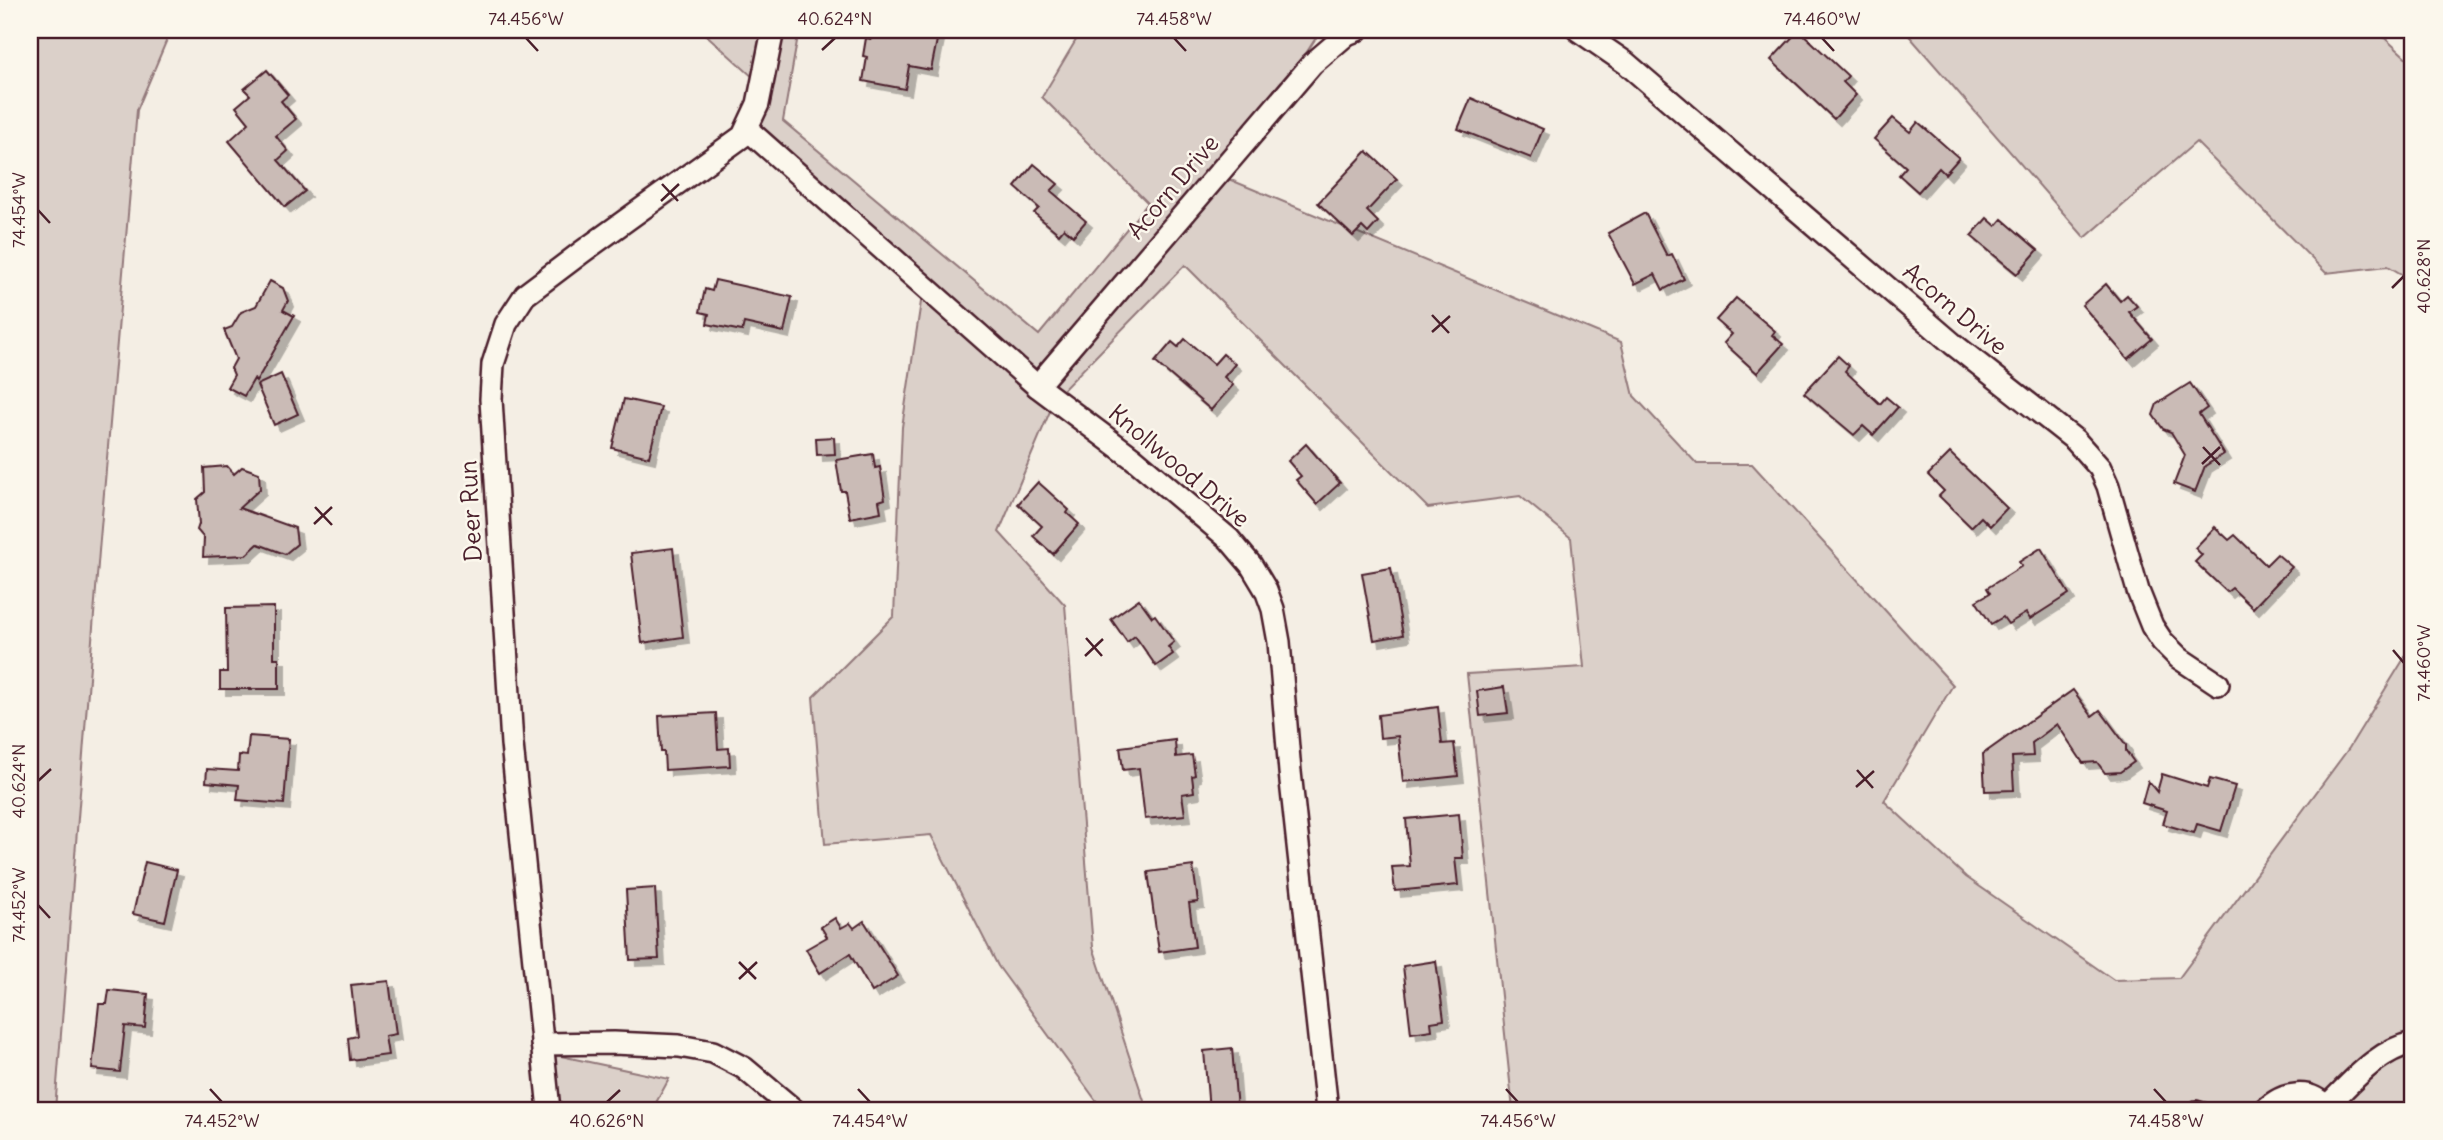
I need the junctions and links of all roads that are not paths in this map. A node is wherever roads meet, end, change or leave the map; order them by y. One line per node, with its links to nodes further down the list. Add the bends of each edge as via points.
1 (773, 30): 4 (street, Deer Run, via 758,104)
2 (1357, 30): 5 (street, Acorn Drive, via 1312,64)
3 (1578, 30): 6 (street, Acorn Drive, via 1626,63 1953,344 2075,440 2100,468 2108,486 2152,625 2179,658)
4 (747, 129): 5 (street, Knollwood Drive); 8 (street, Deer Run, via 526,295 506,324 493,363 491,404 512,744)
5 (1037, 386): 12 (street, Knollwood Drive, via 1133,458 1229,539 1266,590 1279,642)
6 (2218, 684)
7 (2413, 1043): 9 (street, via 2366,1068)
8 (542, 1044): 10 (street, Deer Run); 11 (street, via 679,1046 712,1052 744,1068)
9 (2327, 1108): 13 (street, via 2314,1098 2291,1094)
10 (549, 1110)
11 (794, 1110)
12 (1327, 1110)
13 (2265, 1110)

